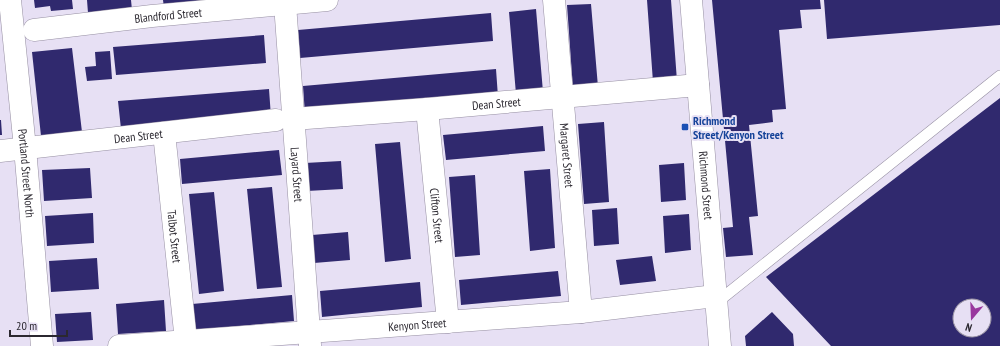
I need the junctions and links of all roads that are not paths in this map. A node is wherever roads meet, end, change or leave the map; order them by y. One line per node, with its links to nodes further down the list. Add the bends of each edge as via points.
1 (10, 0): 8 (street, Portland Street North)
2 (327, 0): 5 (street, Blandford Street)
3 (554, 0): 11 (street, Margaret Street)
4 (691, 0): 10 (street, Richmond Street)
5 (285, 4): 6 (street, Blandford Street); 13 (street, Layard Street)
6 (151, 8): 7 (street, Blandford Street)
7 (34, 30)
8 (7, 36): 15 (street, Portland Street North)
9 (1000, 76): 17 (lane)
10 (698, 85): 11 (street, Dean Street); 17 (street, Richmond Street)
11 (562, 96): 12 (street, Dean Street); 18 (street, Margaret Street)
12 (427, 109): 13 (street, Dean Street); 19 (street, Clifton Street)
13 (285, 120): 14 (street, Dean Street); 20 (street, Layard Street)
14 (164, 133): 15 (street, Dean Street); 21 (street, Talbot Street)
15 (26, 148): 16 (street, Dean Street); 22 (street, Portland Street North)
16 (0, 151)
17 (716, 300): 18 (street, Kenyon Street); 24 (street, Richmond Street)
18 (581, 312): 19 (street, Kenyon Street)
19 (448, 322): 20 (street, Kenyon Street)
20 (310, 338): 21 (street, Kenyon Street)
21 (186, 341): 23 (street, Kenyon Street)
22 (42, 346)
23 (119, 346)
24 (720, 346)

